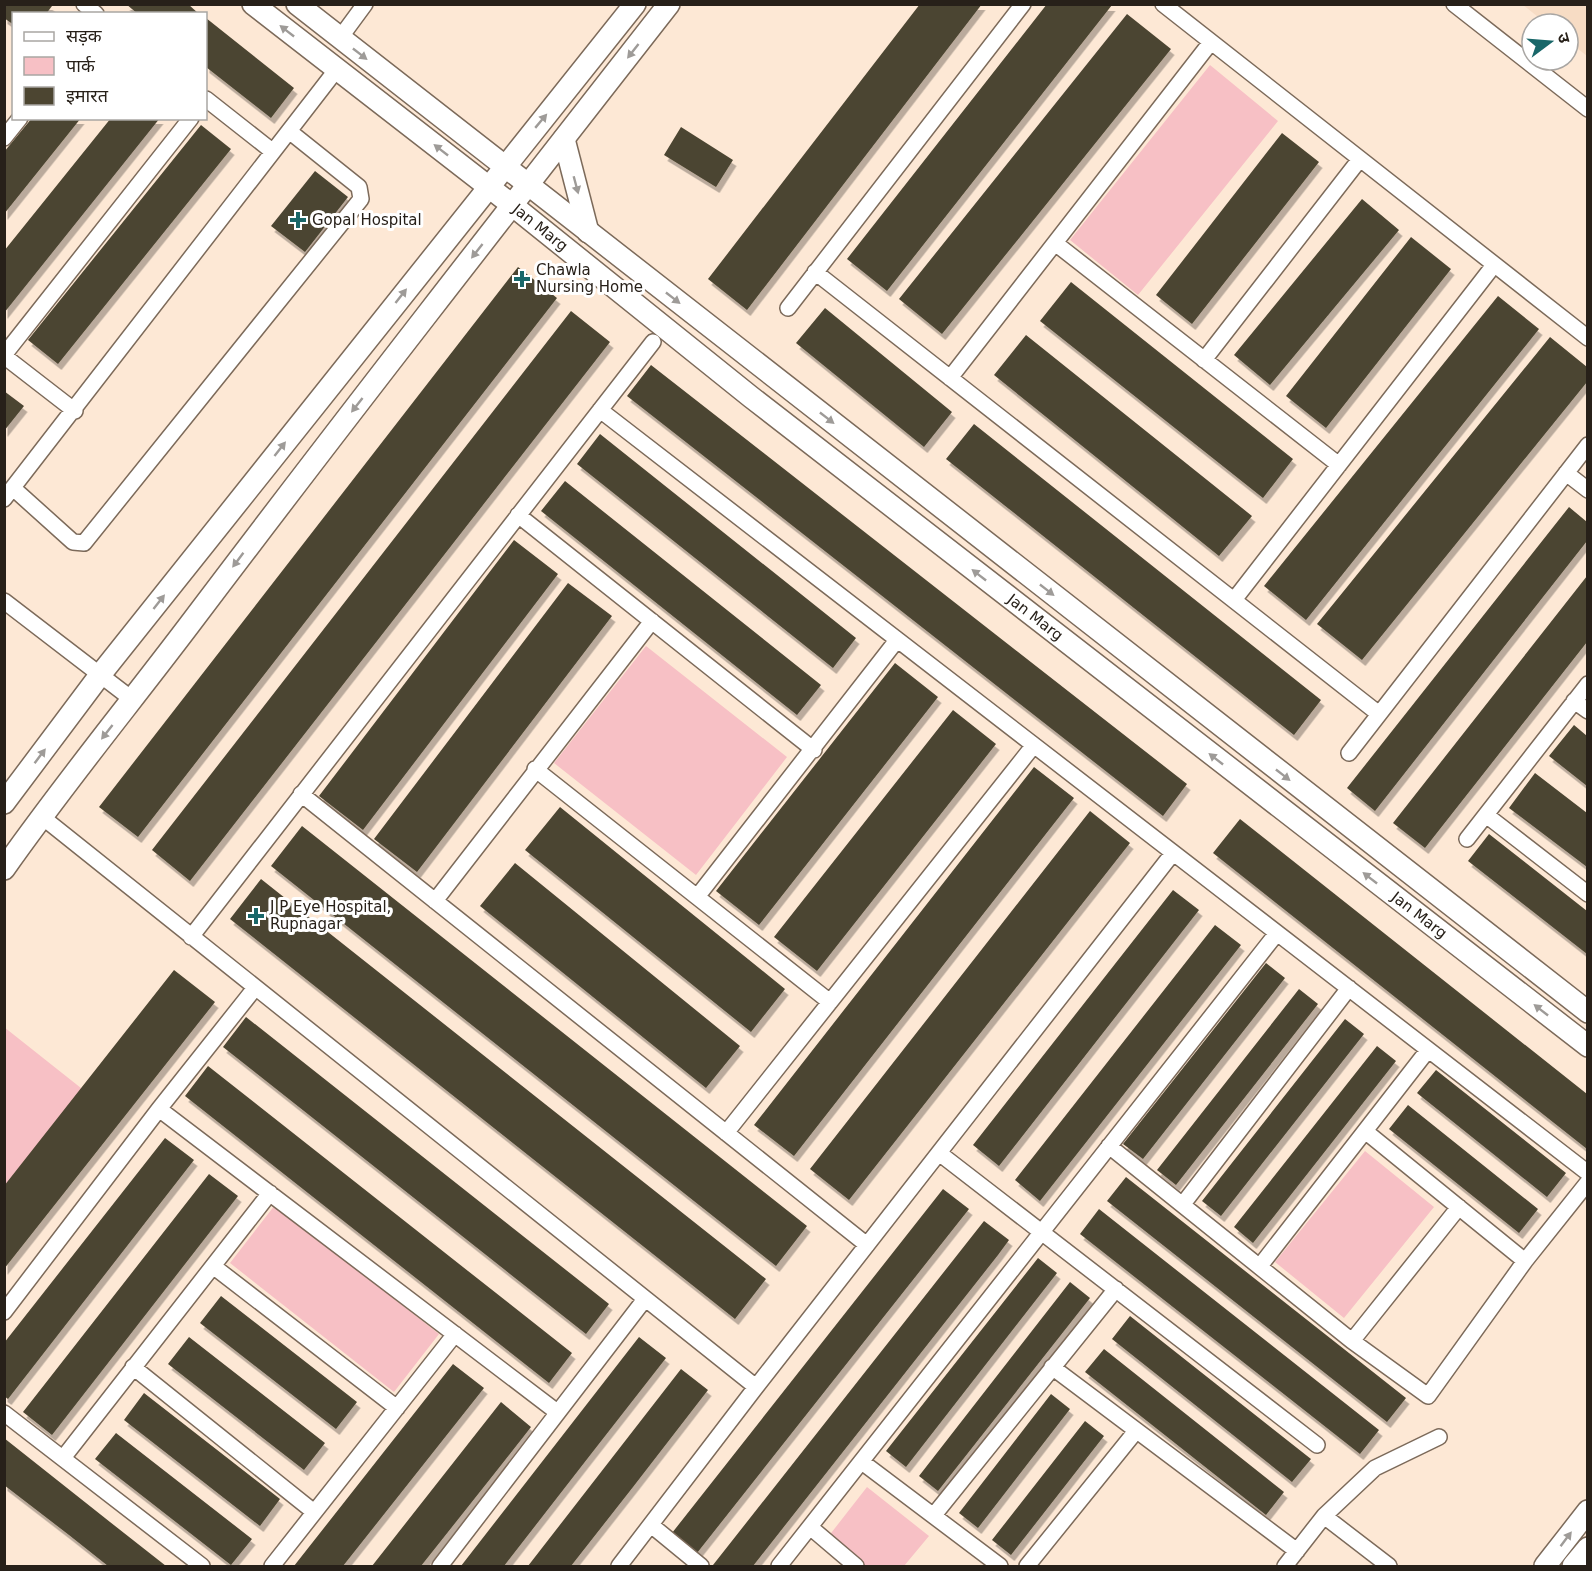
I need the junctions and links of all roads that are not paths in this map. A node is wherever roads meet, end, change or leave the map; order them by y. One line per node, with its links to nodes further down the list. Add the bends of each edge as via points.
1 (253, 4): 11 (main road, Jan Marg, one-way to 1)
2 (297, 4): 9 (main road)
3 (365, 4): 9 (street)
4 (635, 4): 21 (main road, one-way to 4)
5 (669, 4): 18 (main road, one-way to 18)
6 (1023, 4): 28 (street)
7 (1163, 4): 10 (street)
8 (1454, 4): 13 (street)
9 (339, 38): 21 (main road, one-way to 21)
10 (1211, 42): 20 (street); 26 (street)
11 (337, 69): 16 (street); 23 (main road, Jan Marg, one-way to 11)
12 (207, 101): 19 (street)
13 (1587, 109)
14 (18, 120): 17 (street)
15 (189, 120): 32 (street)
16 (289, 131): 19 (street); 41 (street, via 359,187 362,199 84,543 73,542)
17 (6, 134)
18 (564, 139): 22 (main road); 25 (main road, one-way to 25)
19 (272, 151): 36 (street)
20 (1360, 159): 27 (street); 33 (street)
21 (504, 166): 22 (main road); 23 (main road)
22 (528, 185): 24 (main road); 25 (main road)
23 (487, 186): 24 (main road, Jan Marg); 47 (main road, one-way to 23)
24 (513, 205): 49 (main road, one-way to 49, via 314,459); 73 (main road, Jan Marg, one-way to 24, via 751,397)
25 (588, 232): 72 (main road, one-way to 72)
26 (1055, 243): 33 (street); 34 (street)
27 (1494, 264): 30 (street); 38 (street)
28 (815, 272): 29 (street); 34 (street)
29 (788, 308)
30 (1587, 338)
31 (653, 342): 35 (street)
32 (4, 355): 36 (street)
33 (1204, 360): 38 (street)
34 (950, 378): 43 (street)
35 (600, 410): 42 (street); 46 (street)
36 (75, 411): 41 (street)
37 (1587, 445): 39 (street)
38 (1339, 465): 43 (street)
39 (1566, 473): 40 (street); 52 (street)
40 (1587, 490)
41 (9, 494)
42 (518, 515): 45 (street); 57 (street)
43 (1234, 600): 52 (street)
44 (4, 601): 47 (street)
45 (652, 621): 54 (street); 56 (street)
46 (897, 640): 53 (street); 54 (street)
47 (100, 675): 49 (street); 58 (main road, one-way to 47)
48 (1587, 684): 50 (street)
49 (133, 700): 60 (main road, one-way to 60)
50 (1574, 701): 51 (street); 59 (street)
51 (1587, 711)
52 (1379, 714): 55 (street)
53 (1034, 746): 62 (street); 71 (street)
54 (814, 750): 65 (street)
55 (1349, 753)
56 (536, 769): 65 (street); 66 (street)
57 (301, 794): 66 (street); 68 (street)
58 (4, 803)
59 (1486, 815): 61 (street); 64 (street)
60 (41, 816): 63 (main road); 68 (street)
61 (1467, 838)
62 (1173, 853): 67 (street); 79 (street)
63 (4, 869)
64 (1587, 894)
65 (696, 897): 71 (street)
66 (435, 901): 77 (street)
67 (1277, 933): 70 (street); 78 (street)
68 (191, 936): 69 (street)
69 (255, 988): 75 (street); 91 (street)
70 (1349, 988): 74 (street); 83 (street)
71 (830, 1002): 77 (street)
72 (1587, 1012)
73 (1587, 1046)
74 (1428, 1050): 76 (street); 80 (street)
75 (159, 1109): 82 (street); 92 (street)
76 (1365, 1131): 84 (street); 89 (street)
77 (726, 1133): 86 (street)
78 (1109, 1146): 83 (street); 85 (street)
79 (939, 1153): 85 (street); 86 (street)
80 (1587, 1173)
81 (1587, 1182): 87 (street)
82 (270, 1193): 88 (street); 93 (street)
83 (1183, 1204): 89 (street)
84 (1459, 1207): 87 (street); 94 (street)
85 (1042, 1233): 90 (street); 105 (street)
86 (867, 1245): 97 (street)
87 (1525, 1261): 94 (street, via 1428,1396)
88 (213, 1266): 95 (street); 98 (street)
89 (1260, 1266): 94 (street)
90 (1116, 1289): 96 (street); 103 (street)
91 (645, 1299): 97 (street); 99 (street)
92 (4, 1312)
93 (455, 1335): 98 (street); 99 (street)
94 (1352, 1341)
95 (133, 1367): 104 (street); 107 (street)
96 (1052, 1367): 101 (street); 108 (street)
97 (756, 1387): 110 (street)
98 (397, 1408): 107 (street)
99 (557, 1412): 116 (street)
100 (4, 1413): 104 (street)
101 (1136, 1431): 113 (street); 122 (street)
102 (1439, 1437): 109 (street, via 1375,1468)
103 (1317, 1445)
104 (63, 1458): 114 (street)
105 (862, 1462): 108 (street); 111 (street)
106 (1587, 1511): 125 (main road, one-way to 106)
107 (314, 1512): 115 (street)
108 (934, 1515): 121 (street)
109 (1324, 1516): 113 (street); 124 (street)
110 (651, 1525): 117 (street); 118 (street)
111 (810, 1527): 119 (street); 120 (street)
112 (1587, 1548): 126 (main road)
113 (1297, 1551): 123 (street)
114 (201, 1566)
115 (272, 1566)
116 (440, 1566)
117 (619, 1566)
118 (701, 1566)
119 (779, 1566)
120 (856, 1566)
121 (1000, 1566)
122 (1027, 1566)
123 (1285, 1566)
124 (1389, 1566)
125 (1545, 1566)
126 (1573, 1566)

